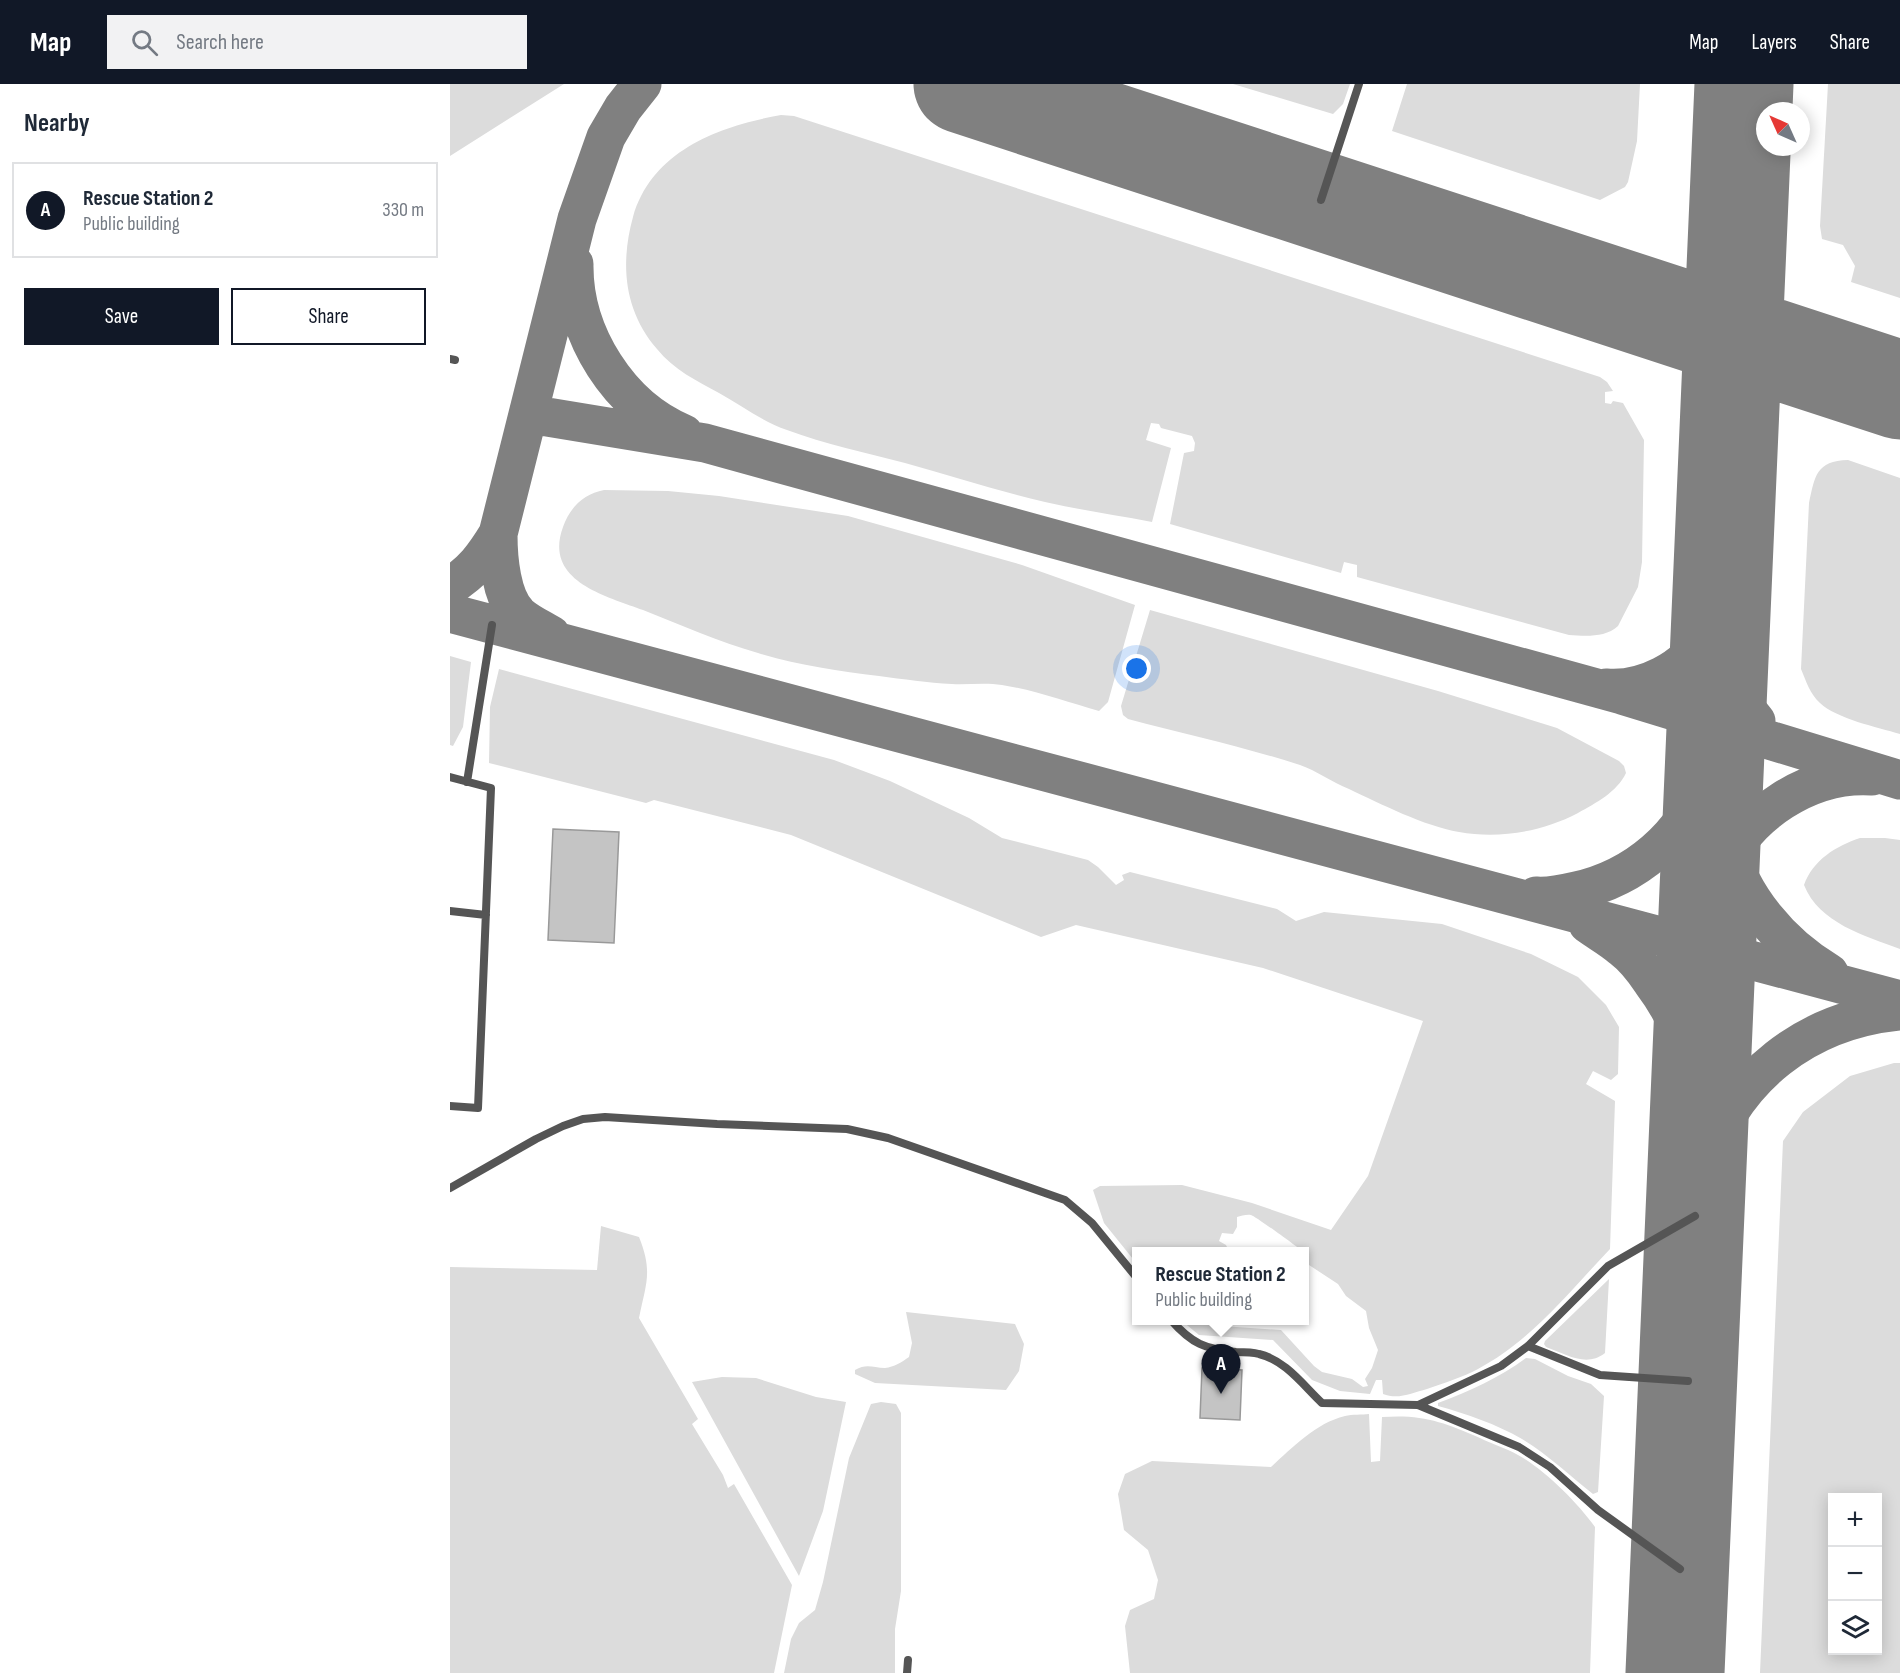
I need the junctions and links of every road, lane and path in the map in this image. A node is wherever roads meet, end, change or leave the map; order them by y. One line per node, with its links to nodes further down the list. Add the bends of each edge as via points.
1 (1359, 84): 2 (lane)
2 (1322, 200)
3 (492, 625): 5 (lane)
4 (450, 777): 5 (lane)
5 (467, 782): 7 (lane, via 491,788)
6 (450, 911): 7 (lane)
7 (486, 915): 8 (lane, via 478,1108)
8 (450, 1106)
9 (450, 1188): 11 (lane, via 536,1139 583,1119 605,1116 847,1129 888,1138 1065,1200 1092,1223)
10 (1695, 1216): 13 (lane, via 1608,1266)
11 (1132, 1272)
12 (1176, 1325): 15 (lane, via 1203,1347 1259,1354 1279,1362 1322,1403)
13 (1527, 1346): 14 (lane, via 1600,1375); 15 (lane, via 1501,1366)
14 (1688, 1381)
15 (1418, 1405): 16 (lane, via 1519,1447)
16 (1680, 1569)
17 (908, 1660): 18 (lane)
18 (907, 1673)

